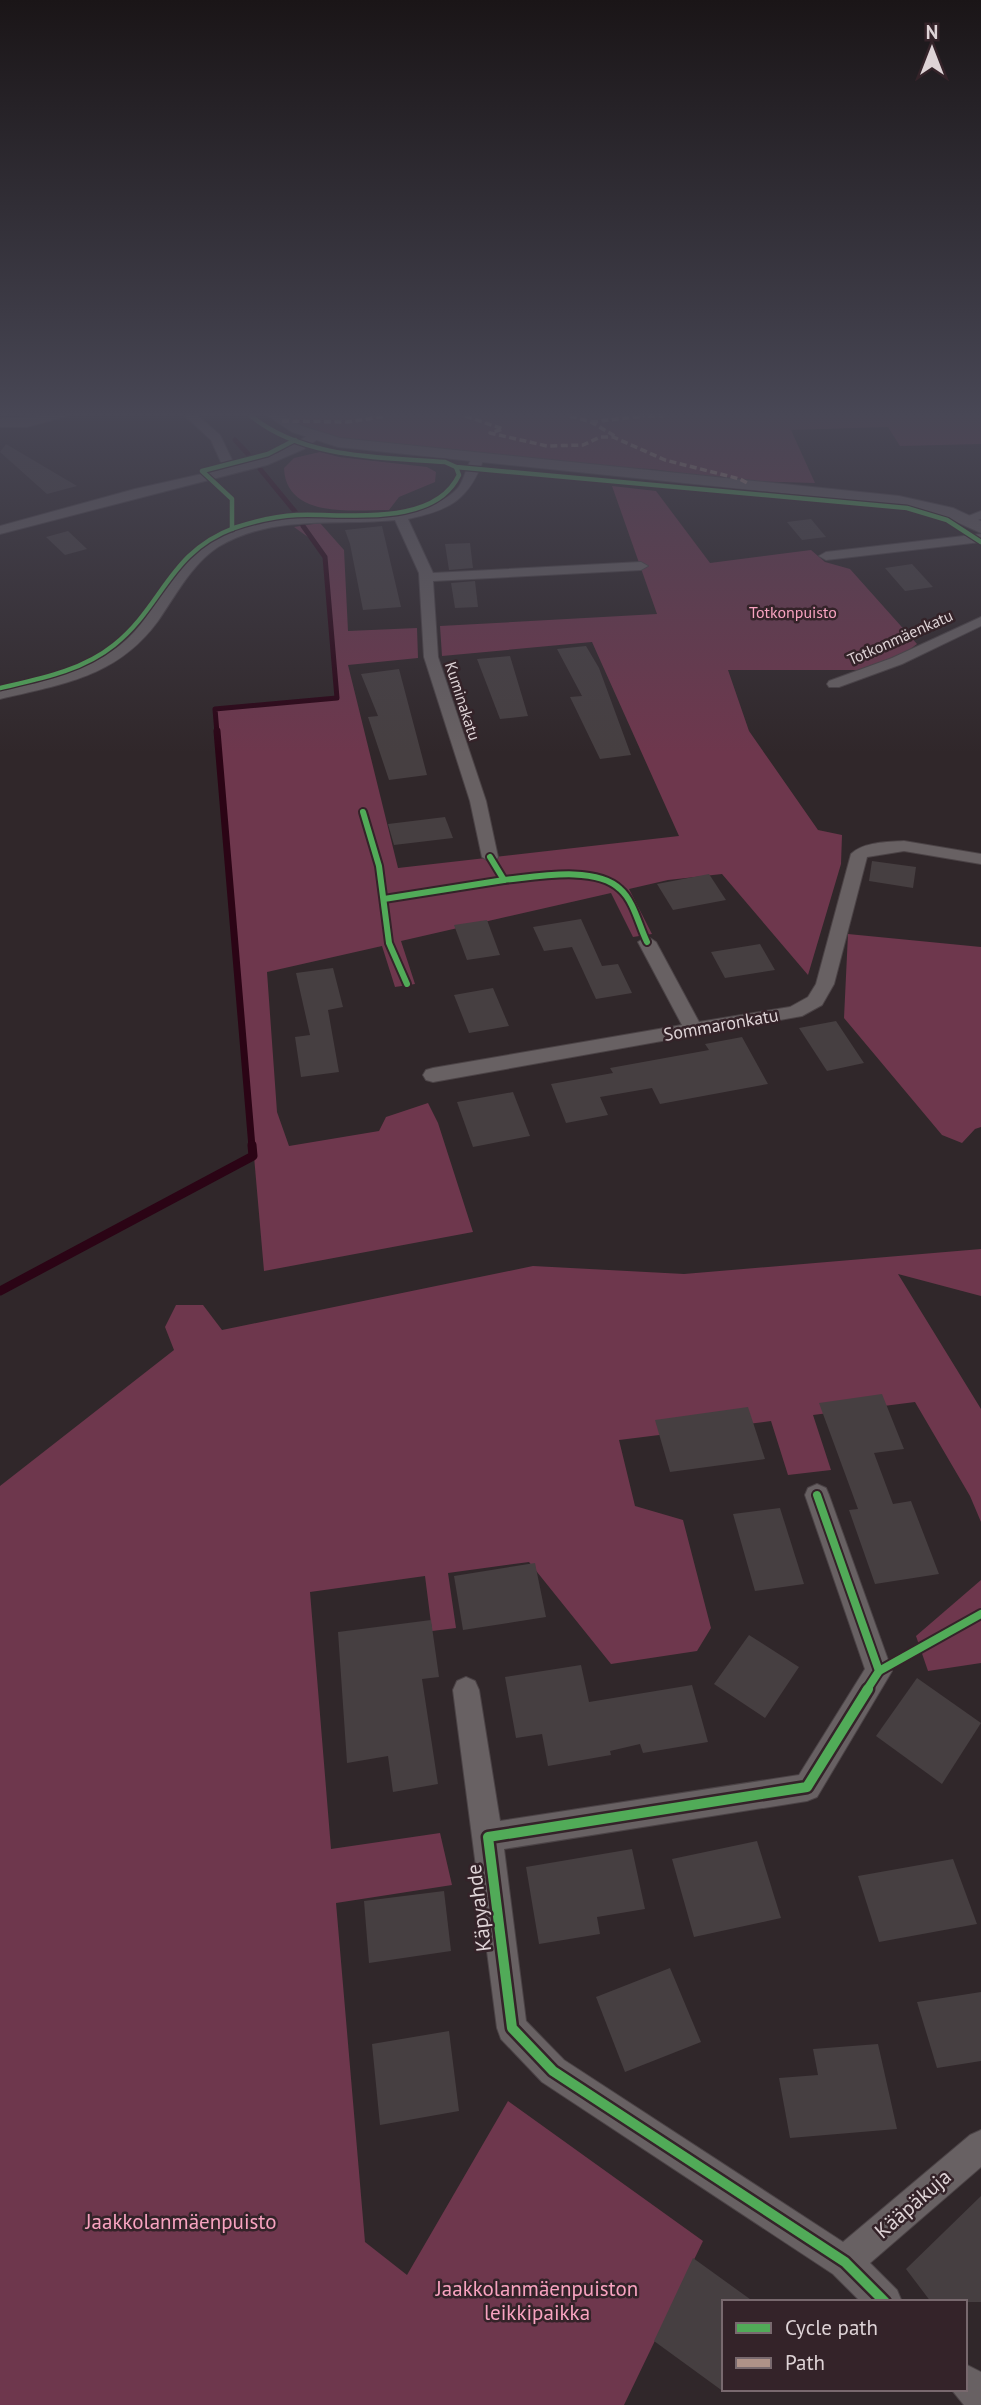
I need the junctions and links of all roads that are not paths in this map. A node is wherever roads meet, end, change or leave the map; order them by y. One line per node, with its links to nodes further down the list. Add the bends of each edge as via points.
1 (254, 528): 9 (street, via 209,545 192,560 134,641 118,654 81,675)
2 (406, 528): 6 (street, Kuminakatu)
3 (981, 538): 4 (street)
4 (826, 556)
5 (641, 566): 6 (street)
6 (426, 577): 10 (street, Kuminakatu, via 431,657 478,801)
7 (981, 621): 8 (street, Totkonmäenkatu, via 897,661)
8 (834, 684)
9 (0, 694)
10 (491, 857)
11 (981, 859): 13 (street, Sommaronkatu, via 893,846 859,854 825,984 815,1001 795,1012)
12 (647, 942): 13 (street)
13 (694, 1031): 14 (street, Sommaronkatu)
14 (433, 1075)
15 (817, 1495): 17 (street, Käpyahde, via 879,1671 807,1787)
16 (466, 1690): 17 (street)
17 (488, 1837): 19 (street, Käpyahde, via 512,2028 553,2071)
18 (981, 2146): 19 (street, Kääpäkuja)
19 (845, 2262): 20 (street, Käpyahde)
20 (883, 2300)
21 (967, 2383): 22 (street)
22 (981, 2397)

